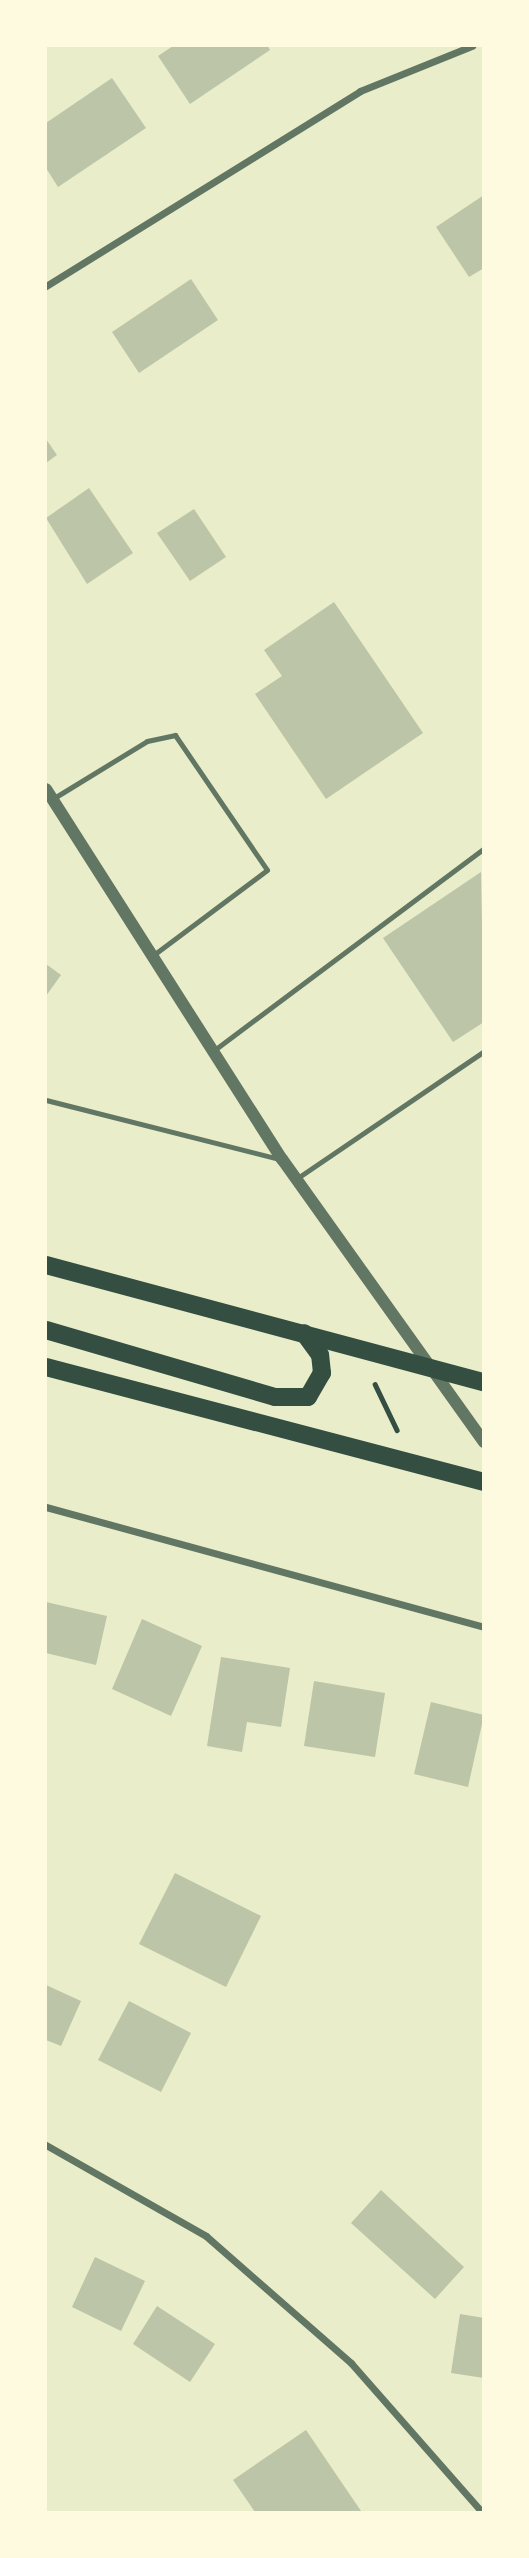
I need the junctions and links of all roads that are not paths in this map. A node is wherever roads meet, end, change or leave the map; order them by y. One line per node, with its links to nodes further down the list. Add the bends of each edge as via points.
1 (472, 46): 2 (street, via 360,91)
2 (46, 286)
3 (49, 794): 5 (street); 5 (lane, via 147,741 176,735 267,870)
4 (484, 848): 6 (lane)
5 (152, 956): 6 (street)
6 (213, 1051): 9 (street)
7 (484, 1051): 10 (lane)
8 (46, 1100): 9 (lane)
9 (282, 1159): 10 (street)
10 (296, 1178): 15 (street)
11 (46, 1265): 13 (main road)
12 (46, 1330): 13 (main road, via 275,1397 308,1397 322,1373 320,1355)
13 (304, 1333): 15 (main road)
14 (46, 1367): 18 (main road)
15 (434, 1369): 16 (main road); 17 (street)
16 (484, 1382)
17 (484, 1442)
18 (484, 1482)
19 (46, 1507): 20 (street)
20 (484, 1627)
21 (46, 2145): 22 (street, via 206,2236 351,2363)
22 (482, 2512)

